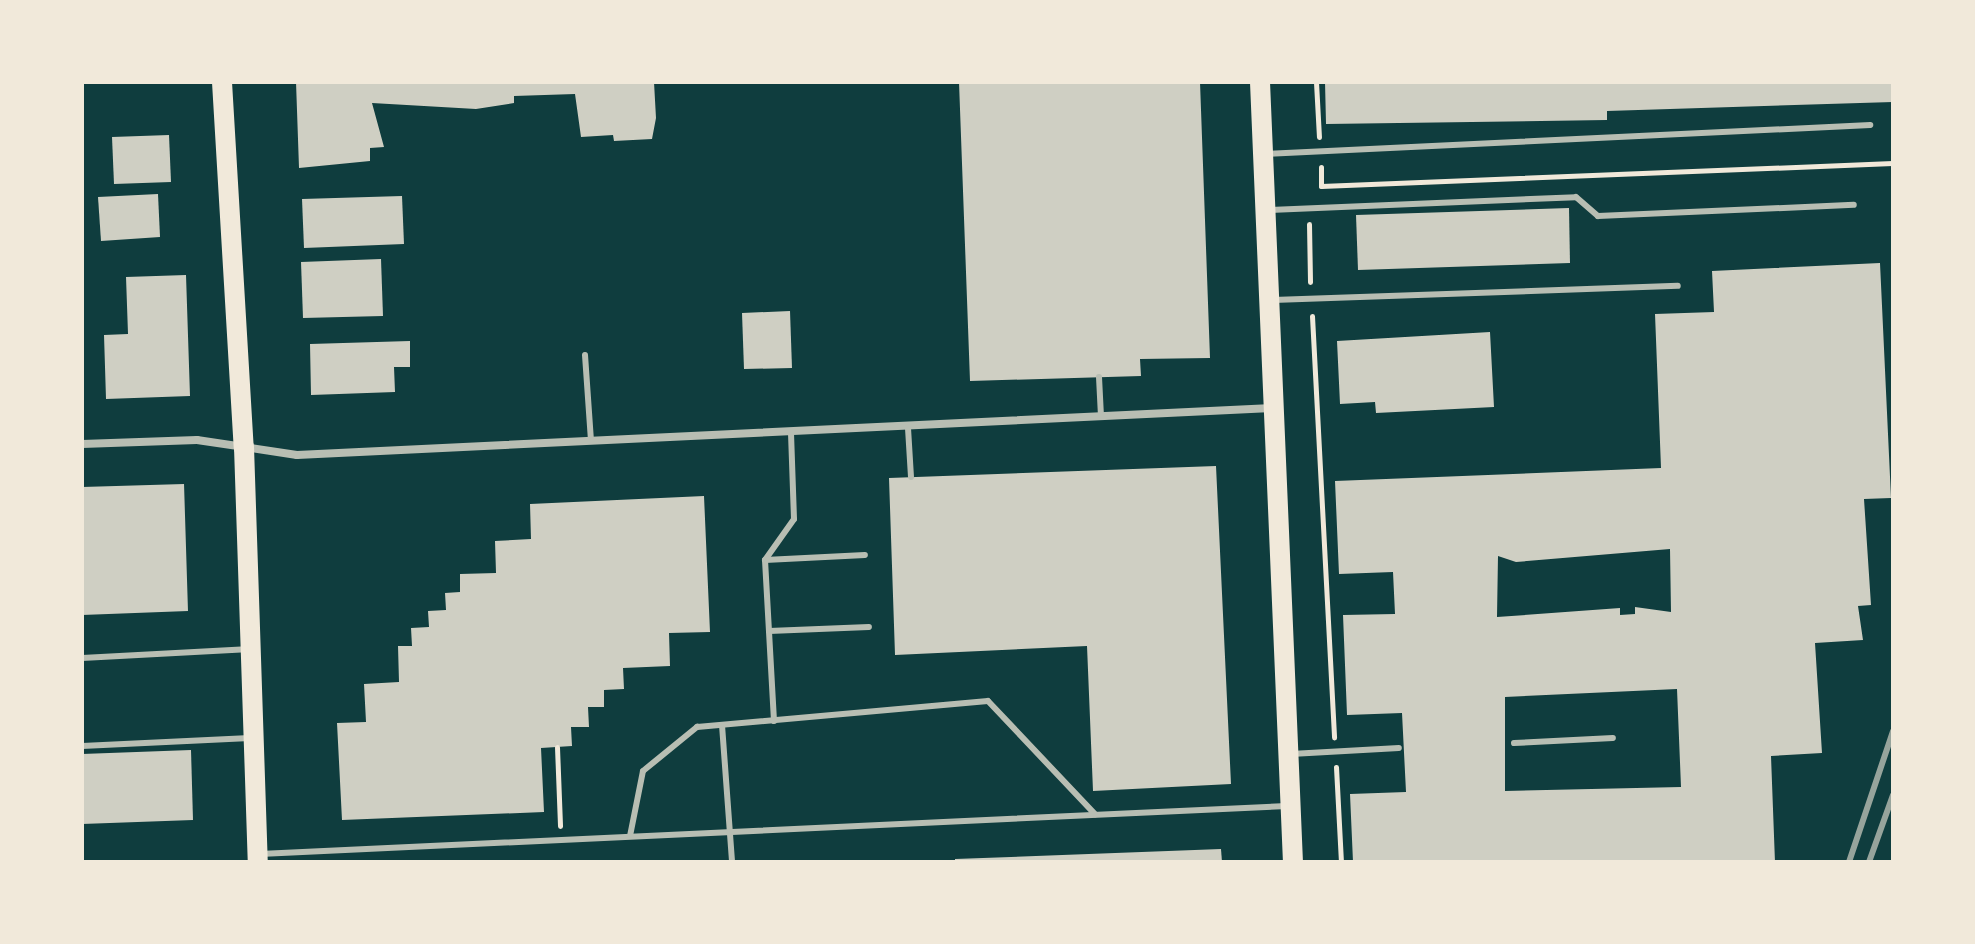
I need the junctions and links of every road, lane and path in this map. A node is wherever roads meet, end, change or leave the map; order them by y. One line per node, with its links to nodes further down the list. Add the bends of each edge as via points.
1 (222, 82): 22 (main road)
2 (1260, 82): 6 (main road)
3 (1316, 82): 5 (path)
4 (1870, 125): 6 (lane)
5 (1319, 136)
6 (1263, 154): 10 (main road)
7 (1893, 163): 9 (path, via 1321,186)
8 (1854, 205): 9 (lane, via 1598,216 1576,197)
9 (1308, 209): 10 (lane); 12 (path)
10 (1265, 211): 13 (main road)
11 (1678, 286): 12 (lane)
12 (1311, 298): 13 (lane); 38 (path)
13 (1269, 300): 16 (main road)
14 (585, 355): 20 (lane)
15 (1099, 377): 17 (lane)
16 (1274, 408): 17 (street); 39 (main road)
17 (1101, 417): 18 (street)
18 (908, 428): 19 (street); 23 (lane)
19 (791, 434): 20 (street); 25 (lane, via 794,519)
20 (591, 441): 22 (street, via 297,455)
21 (82, 444): 22 (street, via 197,440)
22 (244, 447): 28 (main road)
23 (911, 477)
24 (865, 555): 25 (lane)
25 (765, 560): 27 (lane)
26 (869, 627): 27 (lane)
27 (769, 631): 30 (lane)
28 (251, 649): 29 (lane); 32 (main road)
29 (82, 658)
30 (774, 721): 31 (lane); 41 (lane, via 988,701)
31 (722, 725): 42 (lane); 44 (lane, via 697,727 643,771)
32 (254, 738): 35 (lane); 45 (main road)
33 (1613, 738): 34 (lane)
34 (1514, 743)
35 (82, 746)
36 (557, 747): 43 (path)
37 (1399, 748): 38 (lane)
38 (1335, 752): 39 (lane); 48 (path)
39 (1289, 754): 40 (main road)
40 (1291, 805): 41 (lane); 47 (main road)
41 (1095, 814): 42 (lane)
42 (729, 831): 44 (lane); 46 (lane)
43 (560, 833)
44 (630, 836): 45 (lane)
45 (258, 858)
46 (732, 862)
47 (1293, 862)
48 (1341, 862)

